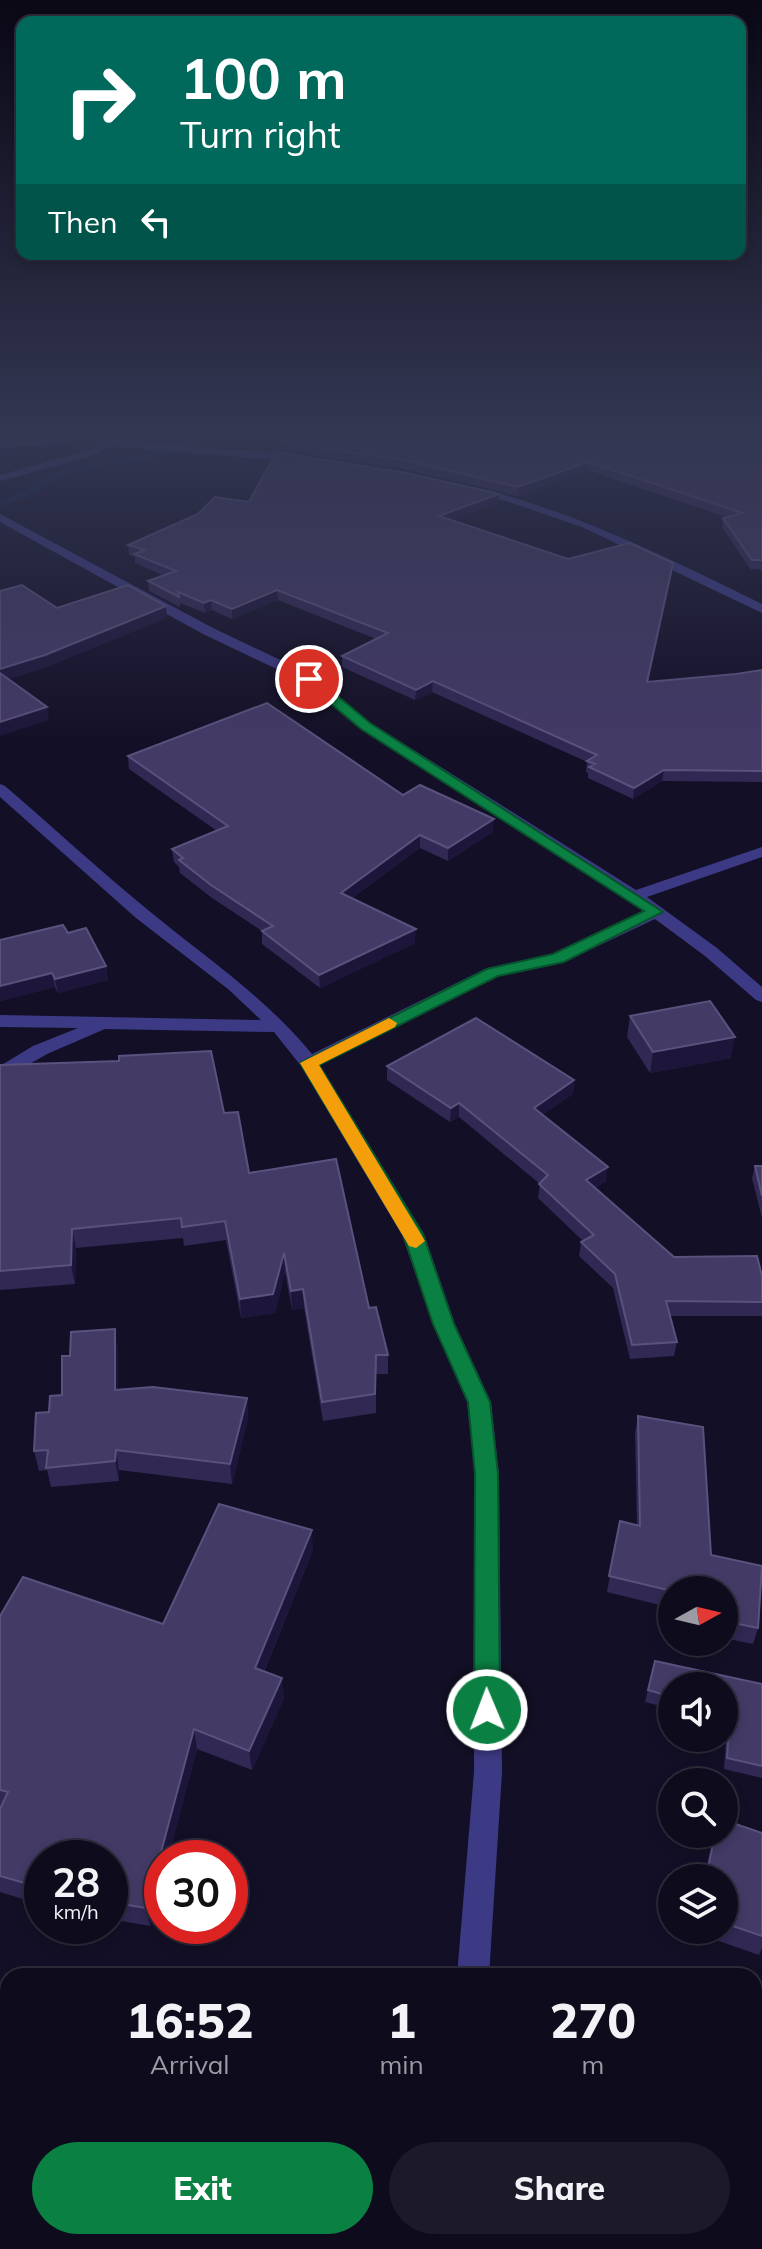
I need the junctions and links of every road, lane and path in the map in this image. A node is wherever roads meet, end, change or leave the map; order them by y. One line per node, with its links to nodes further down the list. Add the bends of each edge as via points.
1 (36, 537): 6 (street, via 208,631 309,679 366,726)
2 (611, 537): 3 (street)
3 (762, 609)
4 (0, 789): 11 (street)
5 (762, 852): 6 (street)
6 (634, 896): 7 (street)
7 (656, 912): 8 (street); 12 (street, via 558,958 493,972)
8 (762, 996)
9 (0, 1021): 10 (street)
10 (105, 1024): 11 (street); 13 (street, via 40,1050)
11 (279, 1026): 12 (street)
12 (309, 1063): 14 (street, via 413,1234 444,1324 479,1402 487,1474 488,1772)
13 (0, 1075)
14 (474, 1968)

